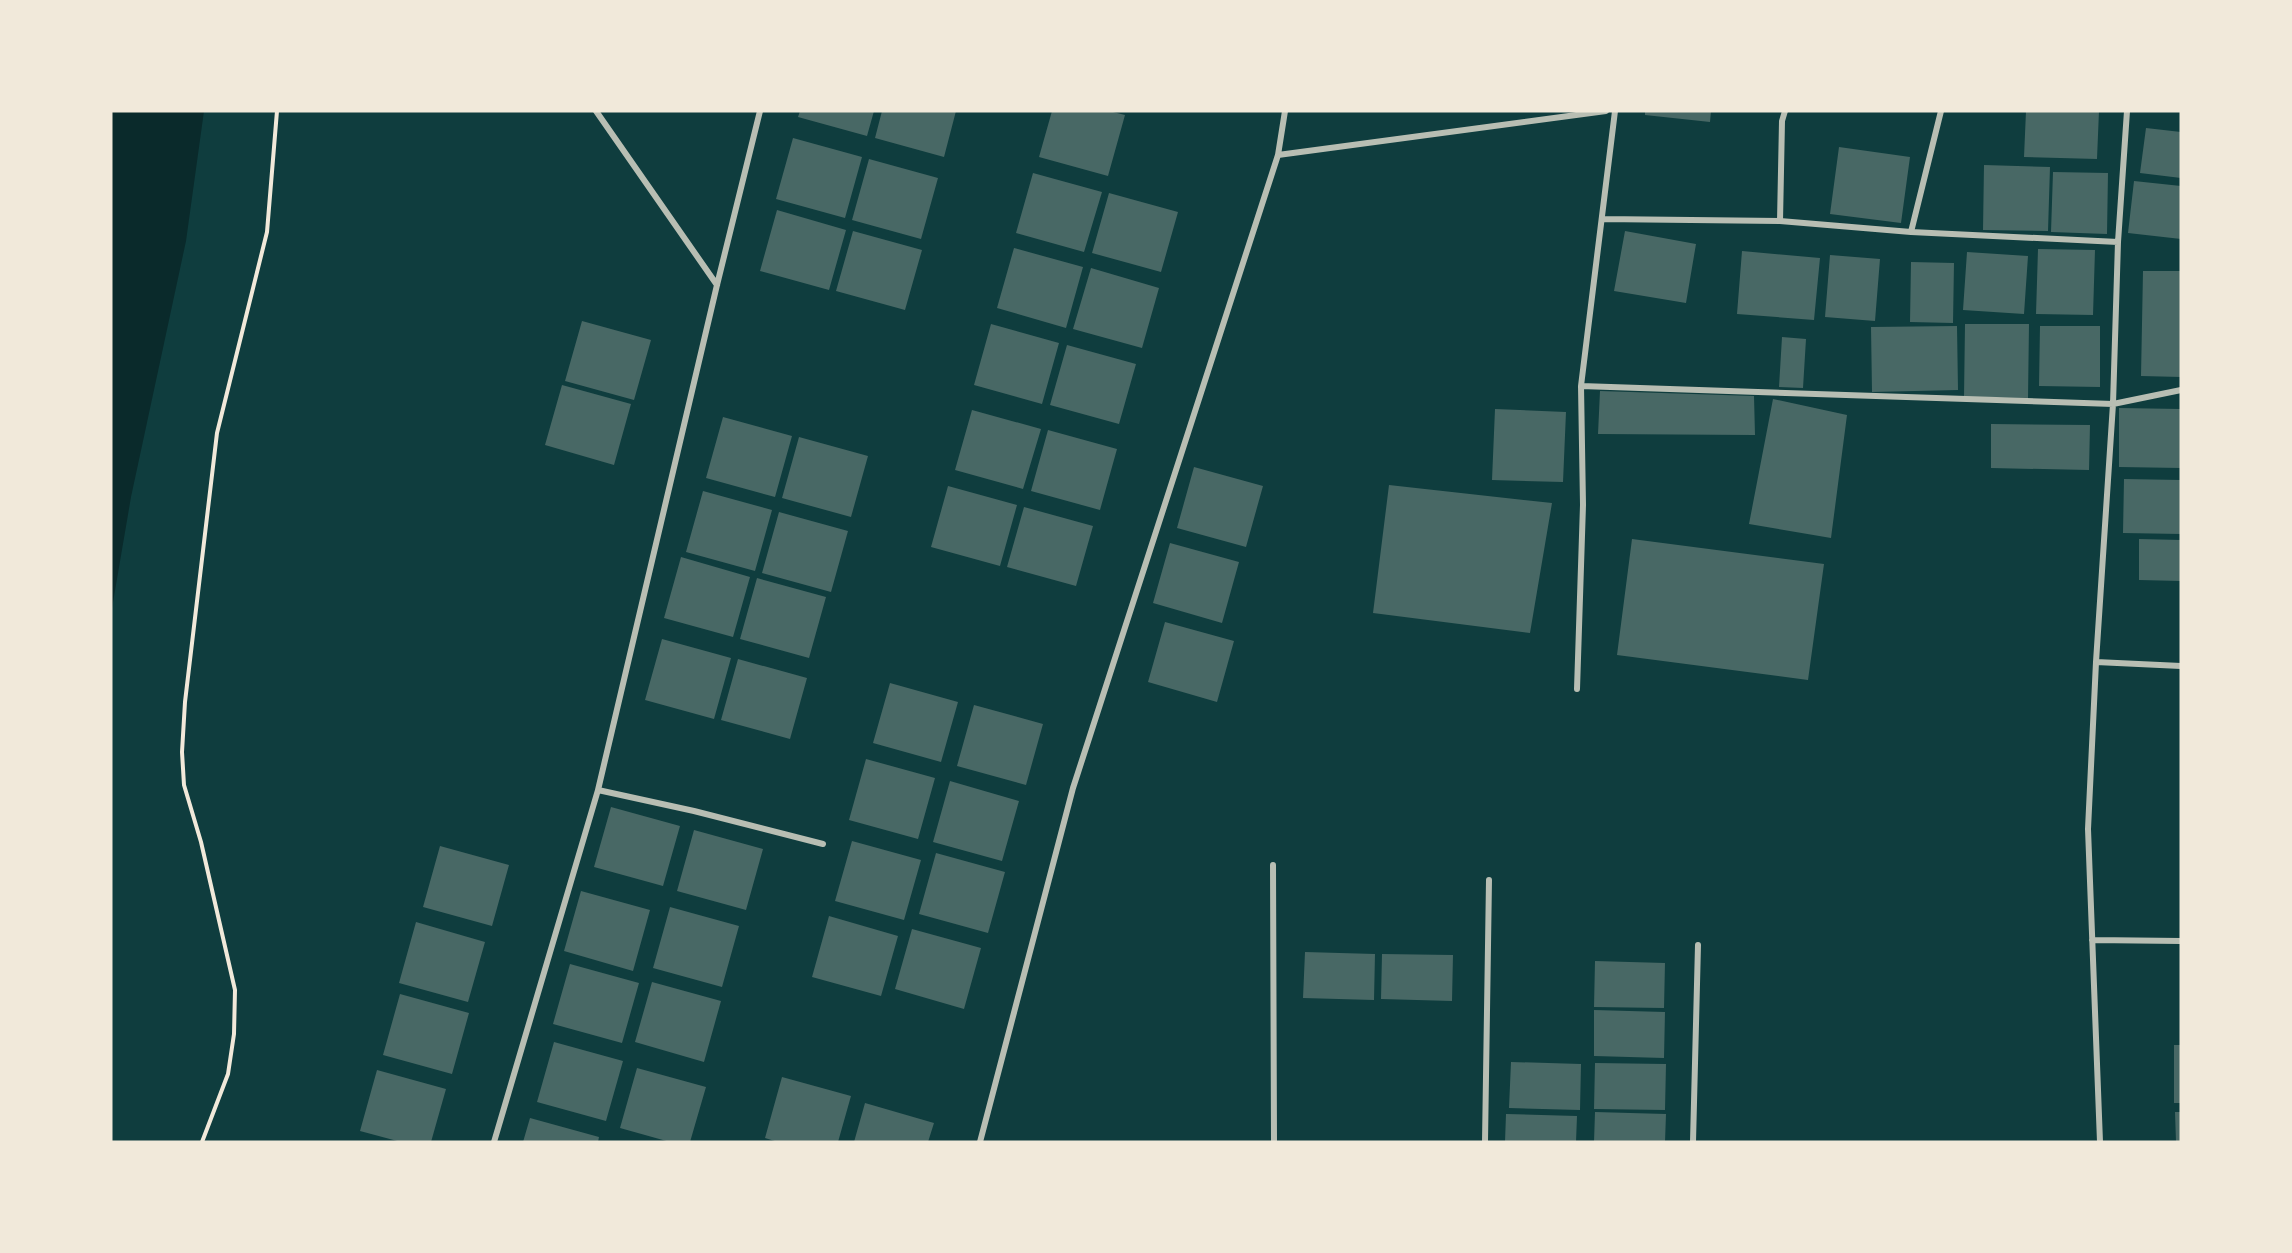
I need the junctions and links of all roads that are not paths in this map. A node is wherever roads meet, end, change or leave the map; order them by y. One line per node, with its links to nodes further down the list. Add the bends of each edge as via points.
1 (596, 111): 14 (street)
2 (760, 111): 14 (street)
3 (1285, 111): 9 (street)
4 (1606, 111): 9 (street)
5 (1616, 111): 10 (street)
6 (1785, 111): 11 (street)
7 (1941, 111): 12 (street)
8 (2127, 111): 13 (street)
9 (1278, 155): 29 (street, via 1073,788)
10 (1602, 219): 11 (street); 15 (street)
11 (1780, 221): 12 (street)
12 (1911, 232): 13 (street)
13 (2118, 242): 17 (street)
14 (717, 285): 21 (street)
15 (1581, 386): 17 (street); 20 (street, via 1583,505)
16 (2181, 390): 17 (street)
17 (2113, 404): 18 (street)
18 (2096, 662): 19 (street); 25 (street, via 2088,828)
19 (2181, 666)
20 (1577, 689)
21 (598, 790): 22 (street); 28 (street)
22 (824, 844)
23 (1273, 865): 30 (street)
24 (1489, 880): 31 (street)
25 (2092, 940): 26 (street); 33 (street)
26 (2181, 941)
27 (1698, 945): 32 (street)
28 (494, 1142)
29 (980, 1142)
30 (1274, 1142)
31 (1485, 1142)
32 (1693, 1142)
33 (2100, 1142)

